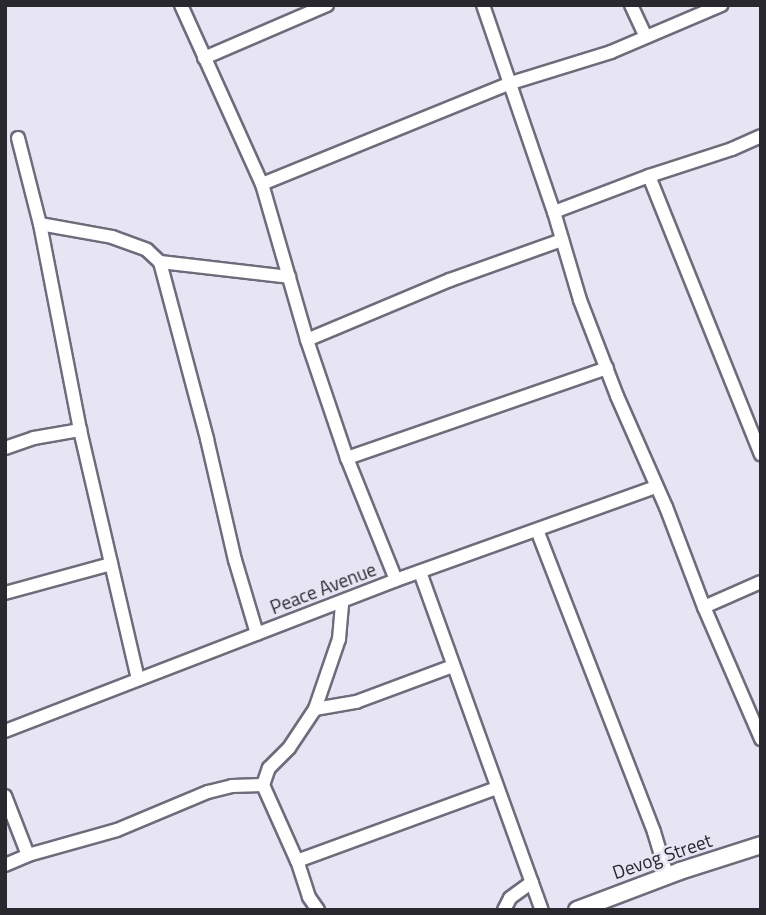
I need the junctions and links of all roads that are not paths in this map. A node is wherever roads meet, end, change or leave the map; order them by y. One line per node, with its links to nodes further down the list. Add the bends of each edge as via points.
1 (181, 5): 7 (street)
2 (327, 5): 7 (street)
3 (483, 5): 8 (street)
4 (631, 5): 6 (street)
5 (721, 5): 6 (street)
6 (646, 37): 8 (street)
7 (204, 58): 12 (street)
8 (511, 83): 12 (street); 13 (street)
9 (761, 136): 11 (street)
10 (18, 138): 14 (street)
11 (649, 176): 13 (street); 22 (street)
12 (262, 184): 17 (street)
13 (554, 212): 15 (street)
14 (40, 224): 16 (street, via 112,237 147,250); 20 (street)
15 (562, 240): 18 (street, via 450,280); 19 (street)
16 (160, 262): 17 (street); 33 (street)
17 (289, 277): 18 (street)
18 (307, 341): 23 (street)
19 (607, 368): 23 (street); 24 (street)
20 (80, 430): 21 (street); 26 (street)
21 (5, 448)
22 (761, 454)
23 (347, 458): 28 (street)
24 (656, 487): 25 (street, Peace Avenue); 32 (street)
25 (537, 530): 27 (street, Peace Avenue); 47 (street)
26 (111, 564): 30 (street); 35 (street)
27 (420, 572): 28 (street, Peace Avenue); 34 (street)
28 (396, 580): 31 (street, Peace Avenue)
29 (761, 582): 32 (street)
30 (5, 593)
31 (342, 602): 33 (street, Peace Avenue); 36 (street, via 339,639)
32 (704, 607): 37 (street)
33 (257, 634): 35 (street, Peace Avenue)
34 (453, 666): 36 (street, via 356,702); 41 (street)
35 (138, 679): 38 (street, Peace Avenue)
36 (315, 709): 40 (street, via 269,768)
37 (757, 722): 39 (street)
38 (5, 731)
39 (761, 738)
40 (263, 785): 44 (street, via 208,792 117,830); 45 (street)
41 (497, 788): 45 (street); 48 (street)
42 (5, 796): 44 (street)
43 (761, 845): 47 (street, Devog Street)
44 (28, 855): 46 (street)
45 (297, 861): 49 (street)
46 (5, 865)
47 (667, 875): 52 (street, Devog Street)
48 (532, 882): 50 (street, via 510,898); 51 (street)
49 (318, 910)
50 (504, 910)
51 (542, 910)
52 (578, 910)

